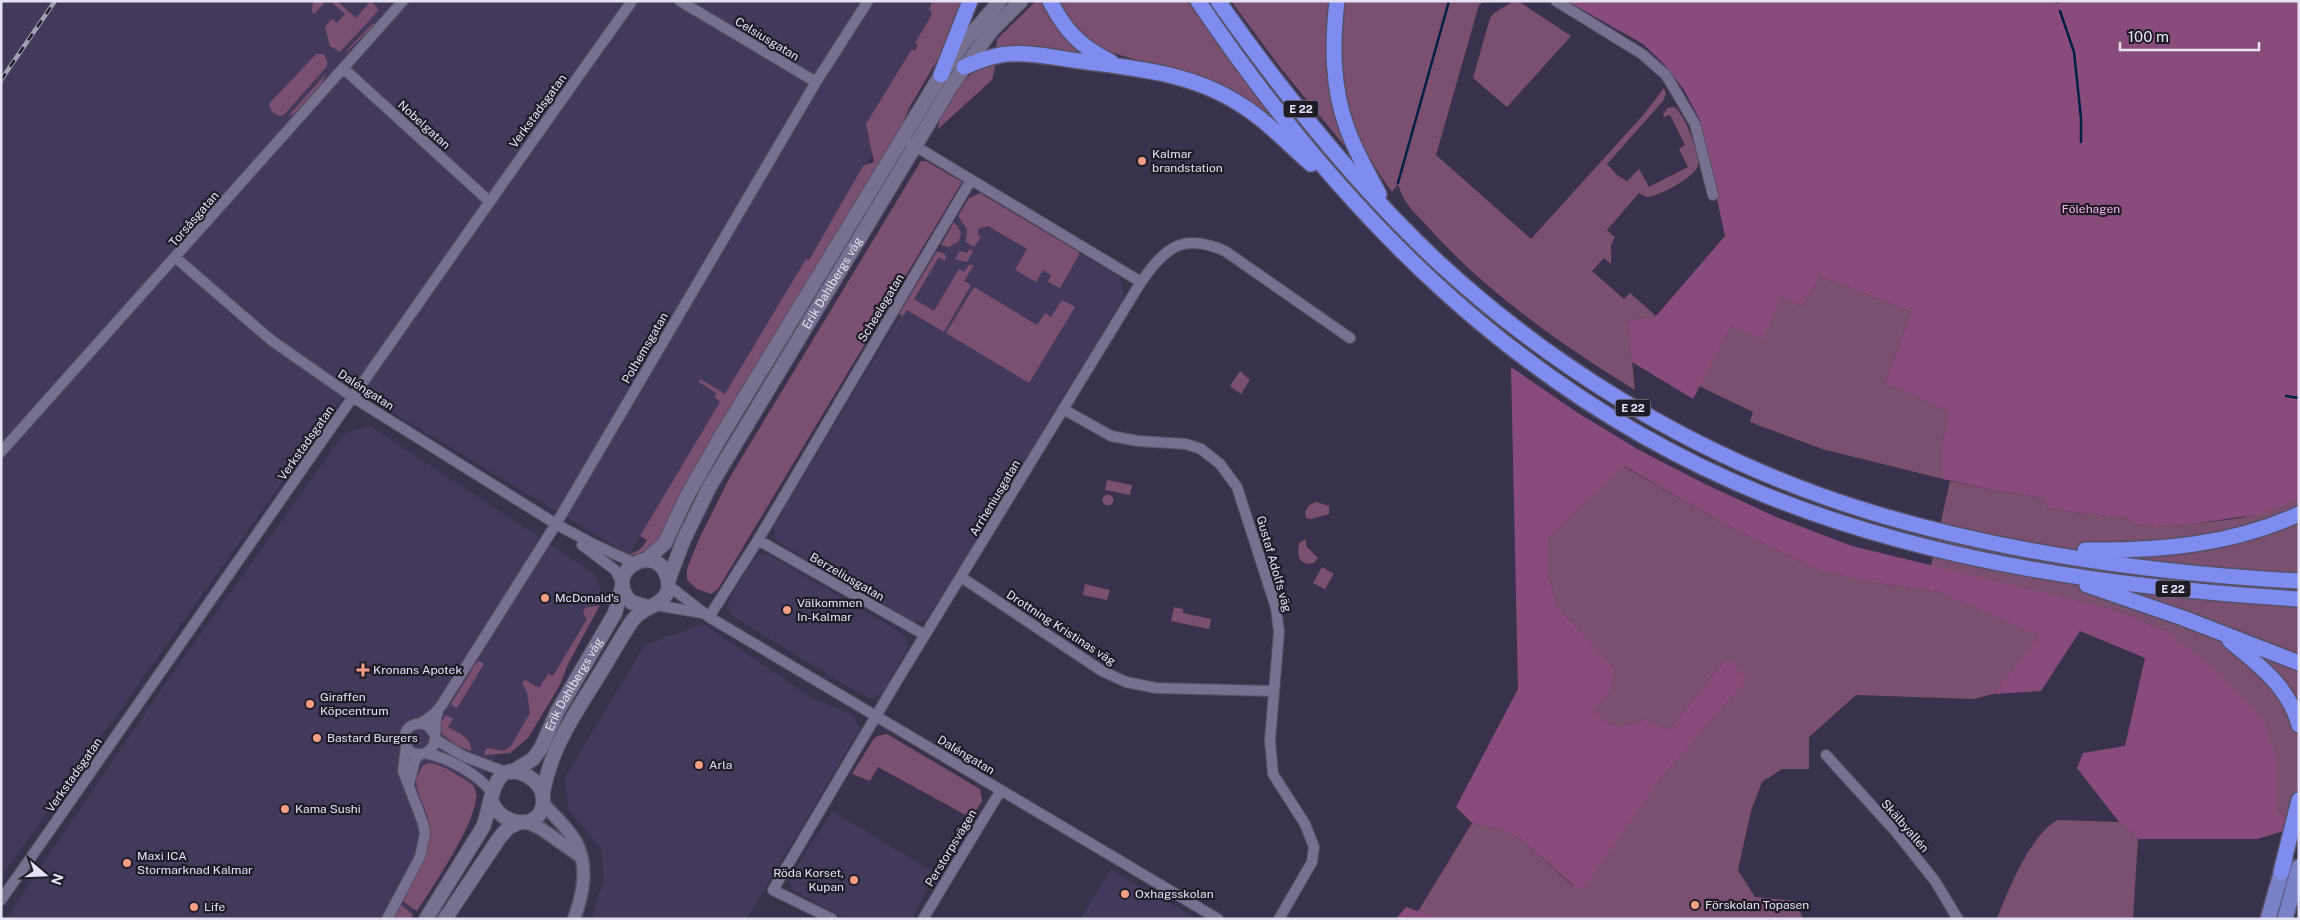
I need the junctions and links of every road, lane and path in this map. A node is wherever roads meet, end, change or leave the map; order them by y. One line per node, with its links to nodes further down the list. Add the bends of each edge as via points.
1 (403, 1): 15 (street, Torsåsgatan)
2 (632, 1): 23 (street, Verkstadsgatan)
3 (680, 1): 17 (street, Celsiusgatan)
4 (868, 1): 17 (street, Polhemsgatan)
5 (970, 1): 16 (highway)
6 (1000, 1): 16 (main road, Erik Dahlbergs väg)
7 (1021, 1): 13 (main road, Erik Dahlbergs väg, via 992,30)
8 (1050, 1): 14 (highway, via 1077,40)
9 (1198, 1): 21 (highway, E 22)
10 (1218, 1): 24 (highway, E 22, via 1326,141)
11 (1337, 1): 24 (highway, via 1334,67 1340,106 1356,150)
12 (1556, 1): 22 (street, via 1642,54 1666,76 1695,124)
13 (964, 66): 14 (highway, via 995,56 1020,54); 19 (main road, Erik Dahlbergs väg)
14 (1117, 66): 21 (highway, via 1178,78 1237,102)
15 (343, 68): 23 (street, Nobelgatan); 25 (street, Torsåsgatan)
16 (941, 75): 18 (main road, Erik Dahlbergs väg)
17 (816, 82): 32 (street, Polhemsgatan)
18 (902, 138): 19 (street); 35 (main road, Erik Dahlbergs väg, via 720,438 665,543)
19 (914, 146): 20 (street); 39 (main road, Erik Dahlbergs väg, via 719,470 684,539)
20 (972, 180): 26 (street); 33 (street, Scheelegatan)
21 (1342, 191): 36 (highway, E 22, via 1429,280 1512,349 1589,403 1670,450 1764,494 1868,530)
22 (1713, 195)
23 (489, 200): 28 (street, Verkstadsgatan)
24 (1389, 214): 34 (highway, E 22, via 1436,260 1523,334 1600,387 1678,432 1818,495 1893,518)
25 (176, 258): 28 (street, Daléngatan, via 271,340); 30 (street, Torsåsgatan)
26 (1141, 282): 27 (street, Arrheniusgatan, via 1174,246 1198,242 1213,246 1225,251); 29 (street, Arrheniusgatan)
27 (1350, 338)
28 (354, 398): 32 (street, Daléngatan); 67 (street, Verkstadsgatan)
29 (1063, 409): 37 (street, Arrheniusgatan); 47 (street, Gustaf Adolfs väg, via 1111,436 1173,442 1201,449 1230,475 1246,511 1276,608 1279,632)
30 (1, 452)
31 (2299, 514): 34 (highway, via 2232,538 2174,548 2119,551)
32 (556, 524): 35 (street, Daléngatan, via 593,544); 40 (street, Daléngatan, via 615,570); 48 (street, Polhemsgatan)
33 (758, 540): 43 (street, Scheelegatan); 45 (street, Berzeliusgatan)
34 (2029, 549): 38 (highway, E 22, via 2199,574)
35 (640, 562): 39 (main road, via 661,567); 40 (main road, Erik Dahlbergs väg, via 627,570)
36 (2048, 572): 41 (highway, E 22, via 2201,593); 44 (highway)
37 (961, 577): 45 (street, Arrheniusgatan); 47 (street, Drottning Kristinas väg, via 1102,671 1126,682 1156,688)
38 (2299, 581)
39 (668, 583): 42 (main road, Erik Dahlbergs väg, via 664,597); 43 (street, Daléngatan)
40 (622, 585): 42 (main road, via 631,602); 56 (main road, Erik Dahlbergs väg, via 615,613 557,712 541,748 533,760)
41 (2299, 599)
42 (651, 606): 43 (street, Daléngatan); 60 (main road, Erik Dahlbergs väg, via 632,622 563,733 549,765)
43 (706, 615): 49 (street, Daléngatan)
44 (2221, 633): 46 (highway); 51 (highway, via 2280,686)
45 (925, 635): 49 (street, Arrheniusgatan)
46 (2299, 664)
47 (1273, 691): 75 (street, Gustaf Adolfs väg, via 1270,740 1273,774 1305,824 1315,855)
48 (441, 706): 50 (street, Polhemsgatan); 52 (street, Polhemsgatan, via 434,724)
49 (876, 716): 58 (street, Daléngatan); 72 (street, Arrheniusgatan, via 773,890)
50 (421, 723): 52 (street, via 427,725); 53 (street, via 408,728 404,741)
51 (2299, 725)
52 (434, 736): 54 (street, via 433,745); 56 (street, via 463,756)
53 (406, 747): 54 (street, via 411,752); 57 (street, via 403,771)
54 (422, 754): 57 (street, via 415,760); 59 (street, via 450,761 481,782)
55 (1826, 755): 76 (street, Skälbyallén, via 1896,832 1935,881)
56 (510, 772): 59 (main road, Erik Dahlbergs väg, via 497,781); 60 (main road, via 529,778 538,785)
57 (409, 785): 68 (street, via 423,823 424,846)
58 (1001, 790): 73 (street, Perstorpsvägen); 74 (street, Daléngatan)
59 (491, 796): 63 (main road, via 494,808 502,816); 69 (main road, Erik Dahlbergs väg, via 489,814 483,827)
60 (543, 798): 63 (main road, Erik Dahlbergs väg, via 539,813); 64 (street, via 575,841)
61 (2299, 800): 66 (highway)
62 (2299, 819): 66 (main road)
63 (522, 823): 64 (street, via 540,828); 70 (main road, Erik Dahlbergs väg, via 509,827 500,837)
64 (580, 856): 71 (street, via 584,879)
65 (2299, 867): 78 (main road)
66 (2281, 872): 77 (main road)
67 (1, 900)
68 (387, 919)
69 (426, 919)
70 (445, 919)
71 (574, 919)
72 (832, 919)
73 (923, 919)
74 (1218, 919)
75 (1279, 919)
76 (1958, 919)
77 (2268, 919)
78 (2284, 919)

